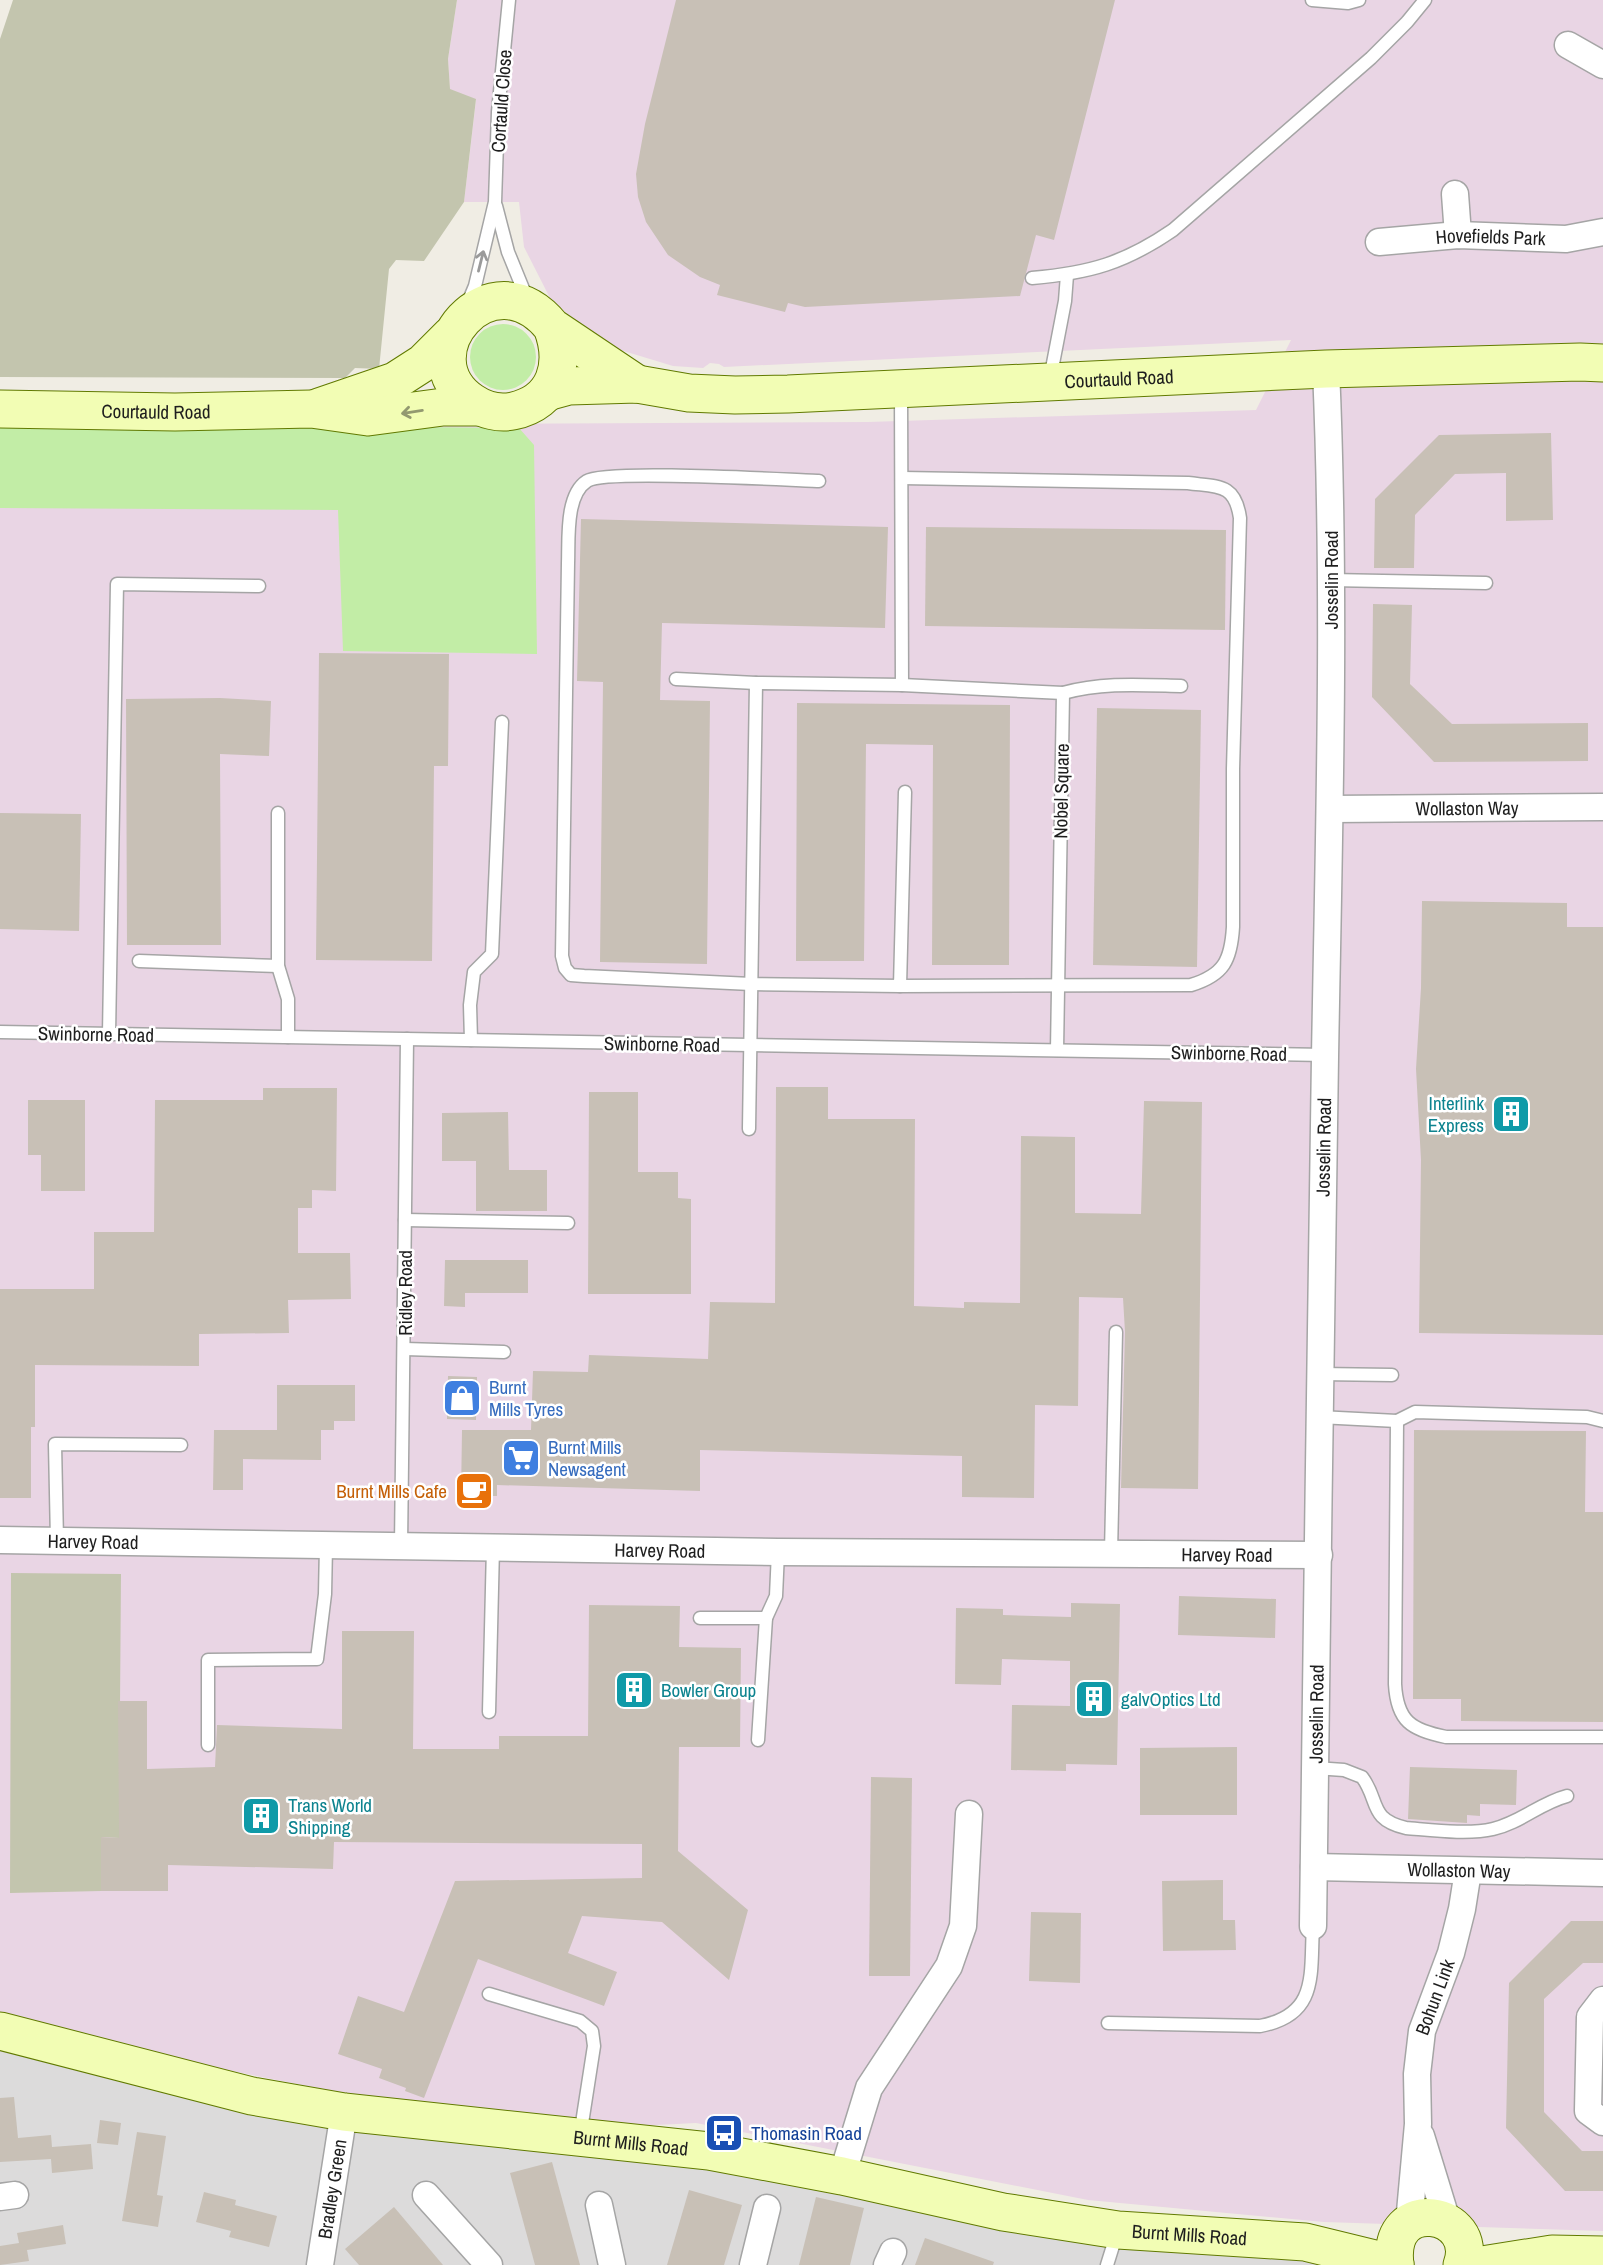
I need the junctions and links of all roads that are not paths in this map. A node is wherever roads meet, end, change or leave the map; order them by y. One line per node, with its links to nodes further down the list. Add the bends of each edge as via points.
1 (509, 0): 8 (lane, Cortauld Close)
2 (1312, 0): 3 (lane)
3 (1359, 0)
4 (1425, 0): 12 (lane, via 1371,58 1173,230 1118,262)
5 (1568, 44): 6 (street)
6 (1603, 65)
7 (1455, 194): 10 (street)
8 (495, 202): 14 (lane, Cortauld Close, via 508,252); 15 (lane, Cortauld Close, one-way to 8, via 475,286)
9 (1603, 232): 10 (street, Hovefields Park, via 1566,239)
10 (1458, 235): 11 (street, Hovefields Park)
11 (1379, 242)
12 (1067, 275): 13 (lane); 18 (lane)
13 (1032, 278)
14 (541, 317): 15 (street, Courtauld Road, via 517,302 502,300 473,309); 19 (street, Courtauld Road); 21 (street, via 558,344 559,361)
15 (457, 327): 22 (street, via 447,352 449,369 455,384); 23 (street, Courtauld Road, via 423,363 395,381)
16 (1603, 363): 17 (street, Courtauld Road)
17 (1326, 369): 18 (street, Courtauld Road); 27 (street, Josselin Road)
18 (1049, 383): 20 (street, Courtauld Road)
19 (637, 384): 20 (street, Courtauld Road, via 735,395); 21 (street, Courtauld Road, via 569,386)
20 (901, 389): 25 (lane)
21 (547, 392): 22 (street, Courtauld Road, via 516,410)
22 (480, 407): 23 (street, Courtauld Road, one-way to 23, via 368,417)
23 (311, 409): 24 (street, Courtauld Road)
24 (0, 410)
25 (902, 478): 32 (lane); 44 (lane, via 1188,483 1227,489 1236,497 1240,518 1232,951 1223,967 1191,985)
26 (819, 481): 42 (lane, via 604,477 587,481 571,508 565,968 571,975)
27 (1331, 580): 28 (lane); 38 (street, Josselin Road)
28 (1486, 583)
29 (258, 586): 46 (lane, via 117,584)
30 (676, 678): 31 (lane)
31 (756, 683): 32 (lane); 42 (lane)
32 (902, 685): 34 (lane)
33 (1181, 686): 34 (lane, via 1110,684)
34 (1063, 693): 44 (lane, Nobel Square)
35 (502, 722): 49 (lane, via 492,954 474,972)
36 (905, 792): 43 (lane)
37 (1603, 807): 38 (street, Wollaston Way)
38 (1331, 809): 52 (street, Josselin Road)
39 (278, 813): 41 (lane)
40 (139, 961): 41 (lane)
41 (278, 966): 47 (lane, via 288,999)
42 (751, 984): 43 (lane); 50 (lane)
43 (900, 986): 44 (lane)
44 (1056, 986): 51 (lane, Nobel Square)
45 (0, 1032): 46 (lane, Swinborne Road)
46 (109, 1034): 47 (lane, Swinborne Road)
47 (288, 1037): 48 (lane, Swinborne Road)
48 (407, 1039): 49 (lane, Swinborne Road); 54 (lane, Ridley Road)
49 (471, 1040): 50 (lane, Swinborne Road)
50 (750, 1045): 51 (lane, Swinborne Road); 53 (lane)
51 (1057, 1050): 52 (lane, Swinborne Road)
52 (1325, 1055): 59 (street, Josselin Road)
53 (749, 1129)
54 (405, 1220): 55 (lane); 57 (lane, Ridley Road)
55 (569, 1223)
56 (1116, 1332): 71 (lane)
57 (405, 1349): 58 (lane); 68 (lane, Ridley Road)
58 (504, 1352)
59 (1320, 1374): 60 (lane); 61 (street, Josselin Road)
60 (1392, 1375)
61 (1319, 1417): 62 (lane); 72 (street, Josselin Road)
62 (1397, 1421): 63 (lane, via 1415,1412); 76 (lane, via 1395,1684 1399,1713 1427,1733 1446,1737)
63 (1603, 1421)
64 (181, 1445): 66 (lane, via 55,1444)
65 (0, 1540): 66 (street, Harvey Road)
66 (57, 1541): 67 (street, Harvey Road)
67 (326, 1546): 68 (street, Harvey Road); 78 (lane, via 317,1659 208,1660)
68 (401, 1546): 69 (street, Harvey Road)
69 (493, 1547): 70 (street, Harvey Road); 75 (lane)
70 (778, 1552): 71 (street, Harvey Road); 74 (lane, via 776,1596)
71 (1111, 1552): 72 (street, Harvey Road)
72 (1319, 1555): 79 (street, Josselin Road)
73 (700, 1618): 74 (lane)
74 (766, 1618): 77 (lane)
75 (489, 1712)
76 (1603, 1737)
77 (758, 1740)
78 (208, 1745)
79 (1315, 1768): 80 (lane, via 1362,1777 1379,1815 1406,1828 1492,1830); 82 (street, Josselin Road)
80 (1567, 1796)
81 (969, 1814): 94 (street, via 963,1926 949,1966 869,2088)
82 (1314, 1867): 83 (street, Wollaston Way); 85 (street, Josselin Road)
83 (1468, 1871): 84 (street, Wollaston Way); 92 (street, Bohun Link, via 1451,1953 1422,2031)
84 (1603, 1873)
85 (1313, 1926): 88 (lane, via 1304,2001 1294,2013 1276,2022)
86 (489, 1994): 93 (lane, via 580,2021 592,2031 594,2046)
87 (1603, 2000): 91 (street, via 1590,2017 1588,2111)
88 (1108, 2023)
89 (0, 2031): 90 (street, Burnt Mills Road, via 225,2090)
90 (344, 2112): 93 (street, Burnt Mills Road); 104 (street, Bradley Green)
91 (1603, 2122)
92 (1418, 2124): 98 (street); 100 (street)
93 (580, 2136): 94 (street, Burnt Mills Road, via 709,2151)
94 (842, 2176): 99 (street, Burnt Mills Road, via 1003,2212)
95 (426, 2195): 105 (street)
96 (599, 2205): 106 (street)
97 (767, 2208): 107 (street)
98 (1406, 2225): 100 (street, Burnt Mills Road, via 1432,2217); 101 (street, Burnt Mills Road); 109 (street, via 1394,2245)
99 (1118, 2230): 101 (street, Burnt Mills Road); 108 (lane)
100 (1456, 2239): 102 (street)
101 (1305, 2242): 109 (street, Burnt Mills Road)
102 (1552, 2253): 103 (street); 110 (street)
103 (1603, 2255)
104 (320, 2265)
105 (489, 2265)
106 (612, 2265)
107 (753, 2265)
108 (1107, 2265)
109 (1395, 2265)
110 (1482, 2265)

